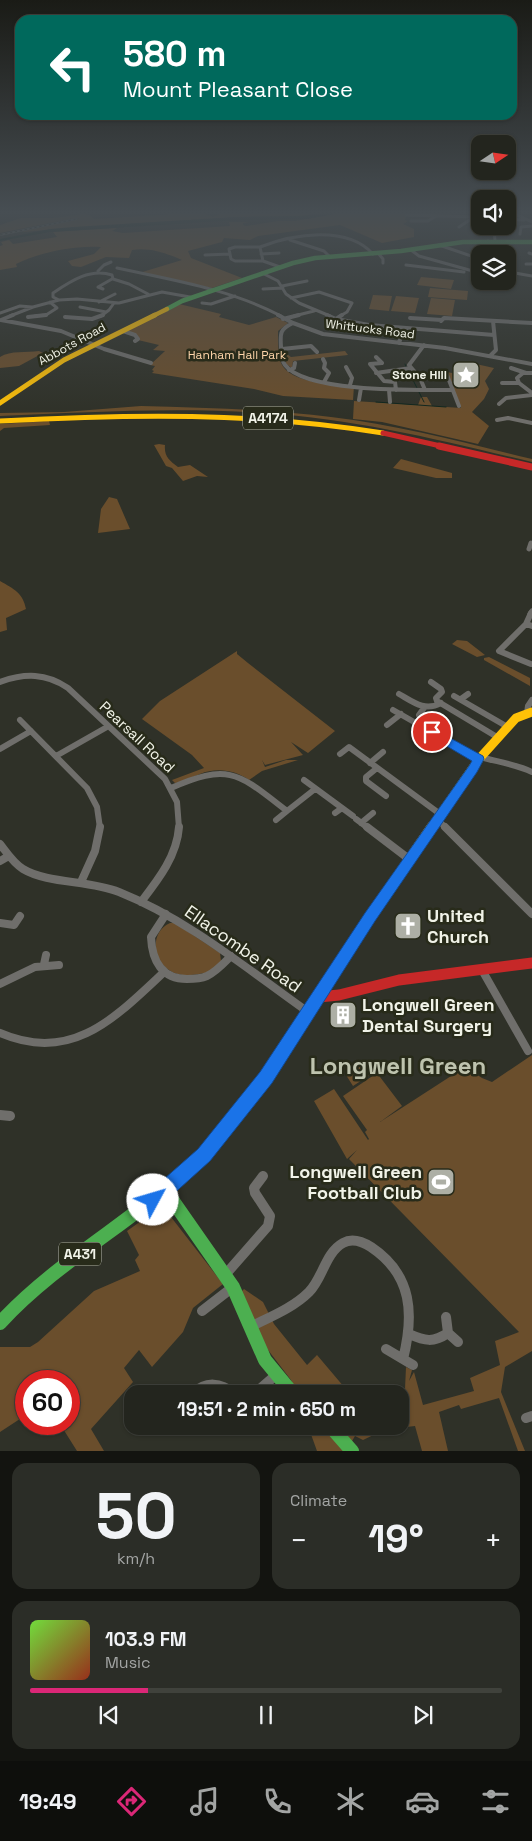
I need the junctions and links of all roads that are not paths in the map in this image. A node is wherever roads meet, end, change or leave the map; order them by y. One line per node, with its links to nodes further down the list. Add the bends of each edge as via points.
1 (73, 281): 21 (street, via 53,293)
2 (109, 281): 11 (street, via 99,286)
3 (118, 281): 17 (street)
4 (169, 281): 8 (street, Whittucks Road)
5 (239, 281): 13 (main road, Abbots Road)
6 (276, 281): 10 (street)
7 (307, 282): 10 (street)
8 (182, 284): 9 (street); 13 (street, Whittucks Road)
9 (177, 286)
10 (282, 287): 14 (street); 20 (street)
11 (100, 289)
12 (172, 289): 15 (street)
13 (214, 289): 18 (street, Whittucks Road); 19 (main road, Abbots Road)
14 (263, 289)
15 (167, 292): 17 (street); 19 (street)
16 (115, 294): 23 (street)
17 (148, 294): 24 (street)
18 (235, 296): 25 (street, via 211,304); 34 (street, Whittucks Road, via 260,305)
19 (190, 297): 41 (main road, Abbots Road)
20 (291, 298): 28 (street); 35 (street, via 319,292 352,303 347,312)
21 (59, 300): 22 (street); 23 (street)
22 (50, 302): 26 (street); 32 (street, via 57,308 46,315)
23 (99, 302): 24 (street)
24 (114, 303): 29 (street)
25 (202, 303)
26 (33, 307): 30 (street, via 20,306); 36 (street)
27 (81, 309): 29 (street)
28 (314, 311): 34 (street); 35 (street)
29 (107, 312): 31 (street, via 90,320 67,317)
30 (0, 313)
31 (73, 314)
32 (28, 317)
33 (413, 317): 37 (street, via 441,321 444,318)
34 (283, 319): 38 (street, Whittucks Road)
35 (336, 319): 40 (street)
36 (0, 320): 48 (street, via 49,328)
37 (493, 321): 39 (street); 44 (street)
38 (292, 323): 43 (street, Whittucks Road); 51 (street, via 281,330)
39 (532, 323)
40 (404, 328): 44 (street); 47 (street)
41 (123, 331): 46 (street, via 135,335); 48 (main road, Abbots Road)
42 (303, 334): 43 (street)
43 (322, 335): 45 (street); 47 (street, Whittucks Road)
44 (494, 335): 54 (street, via 496,350)
45 (332, 339)
46 (138, 340)
47 (399, 343): 49 (street, Whittucks Road)
48 (92, 344): 57 (street); 82 (main road, Abbots Road)
49 (424, 345): 54 (street, Whittucks Road); 61 (street, via 409,364)
50 (287, 349): 51 (street); 52 (street, via 313,345); 53 (street)
51 (282, 350): 63 (street, via 282,361)
52 (317, 352)
53 (290, 355)
54 (490, 356): 59 (street, Whittucks Road)
55 (376, 357): 64 (street, via 382,363 370,364)
56 (323, 359): 68 (street, via 324,368 329,373)
57 (151, 363)
58 (295, 363): 63 (street)
59 (532, 364)
60 (346, 367): 71 (street, via 352,378)
61 (411, 368): 64 (street); 75 (street)
62 (511, 368): 65 (street)
63 (289, 370): 68 (street, via 303,378)
64 (376, 372): 74 (street, via 384,381 395,382)
65 (526, 373): 66 (street); 70 (street, via 517,378)
66 (532, 373)
67 (447, 376): 76 (street)
68 (324, 382): 71 (street)
69 (502, 383): 70 (street)
70 (518, 383): 77 (street)
71 (350, 385): 72 (street)
72 (361, 388): 73 (street); 79 (street)
73 (389, 390): 74 (street); 81 (street)
74 (396, 390): 75 (street)
75 (425, 390): 76 (street)
76 (453, 390): 84 (street)
77 (532, 394): 78 (street)
78 (526, 397): 80 (street); 83 (street, via 506,398)
79 (359, 400)
80 (532, 401)
81 (390, 402)
82 (0, 403)
83 (499, 404)
84 (459, 406)
85 (0, 419): 88 (main road, A4174, via 181,411 274,415 378,428); 89 (main road, A4174, via 154,414 286,419 408,438)
86 (497, 420): 87 (street, via 508,418)
87 (530, 423)
88 (532, 463)
89 (532, 467)
90 (532, 610): 91 (street)
91 (529, 625): 92 (street, via 514,634 510,643 499,650)
92 (531, 664)
93 (0, 682): 109 (street, Pearsall Road, via 29,675 54,680 69,689)
94 (431, 682): 100 (street, via 441,689 436,698)
95 (399, 694): 101 (street)
96 (468, 694): 98 (street)
97 (454, 696): 98 (street)
98 (461, 700): 108 (street)
99 (532, 700): 103 (street, via 528,706)
100 (441, 703): 101 (street); 111 (street)
101 (424, 708): 105 (street)
102 (393, 710): 104 (street)
103 (530, 712): 108 (main road, A431)
104 (401, 714): 107 (street); 116 (street)
105 (419, 715)
106 (20, 720): 110 (street)
107 (388, 725)
108 (506, 726): 111 (main road, A431)
109 (107, 727): 115 (street); 121 (street, Pearsall Road, via 159,773)
110 (31, 732): 112 (street); 115 (street)
111 (497, 737): 116 (main road, A431)
112 (0, 749)
113 (384, 752): 117 (street)
114 (340, 754): 117 (street, via 349,747)
115 (56, 756): 134 (street, via 92,793 99,812 98,843)
116 (479, 758): 119 (street, via 518,765); 128 (main road, A431)
117 (370, 763): 118 (street)
118 (377, 768): 123 (street, via 366,777 366,781); 128 (street)
119 (532, 772)
120 (304, 780): 122 (street)
121 (171, 788): 125 (street, via 216,773 233,775); 135 (street, Pearsall Road, via 179,815 177,841 173,855)
122 (316, 788): 124 (street); 125 (street)
123 (386, 796)
124 (342, 808): 126 (street); 129 (street)
125 (287, 811): 130 (street)
126 (335, 813)
127 (373, 813): 129 (street)
128 (438, 816): 133 (main road, A431); 137 (street)
129 (357, 819): 133 (street)
130 (276, 820)
131 (0, 844): 132 (street, Ellacombe Road)
132 (4, 859): 134 (street, Ellacombe Road, via 40,877)
133 (409, 859): 145 (main road, A431)
134 (82, 882): 135 (street, Ellacombe Road, via 106,887)
135 (142, 902): 136 (street, Ellacombe Road)
136 (166, 914): 140 (street, Ellacombe Road); 144 (street, via 151,937 153,960)
137 (532, 914)
138 (20, 916): 139 (street, via 14,924)
139 (0, 923)
140 (231, 956): 144 (street, via 207,976 184,980); 149 (street, Ellacombe Road)
141 (532, 963): 143 (main road)
142 (59, 965): 146 (street, via 45,959)
143 (482, 970): 147 (main road, via 399,980); 151 (street)
144 (164, 973): 150 (street, via 106,1024 75,1040 32,1042)
145 (328, 983): 147 (main road); 148 (main road, A431)
146 (0, 984)
147 (346, 993): 148 (main road)
148 (319, 997): 149 (main road, A431)
149 (308, 1012): 153 (main road, A431, via 266,1077 230,1124 204,1155)
150 (0, 1034)
151 (528, 1050)
152 (263, 1176): 154 (street, via 254,1188 270,1216 268,1226)
153 (166, 1191): 154 (main road); 158 (main road, A431, via 45,1281 12,1309)
154 (225, 1275): 155 (main road)
155 (233, 1288): 156 (street); 159 (main road)
156 (202, 1311)
157 (446, 1317): 160 (street)
158 (0, 1324)
159 (250, 1327): 161 (street, via 309,1292 331,1255 350,1240 362,1241 376,1250 395,1270 408,1300); 166 (main road, via 265,1360)
160 (448, 1333): 161 (street, via 431,1342); 162 (street)
161 (409, 1334): 164 (street)
162 (458, 1342)
163 (386, 1349): 164 (street)
164 (402, 1359): 165 (street)
165 (413, 1365)
166 (276, 1375): 169 (street); 170 (main road)
167 (204, 1385): 168 (street, via 215,1382)
168 (223, 1385)
169 (264, 1385)
170 (285, 1385)
171 (338, 1435): 172 (main road)
172 (352, 1451)

